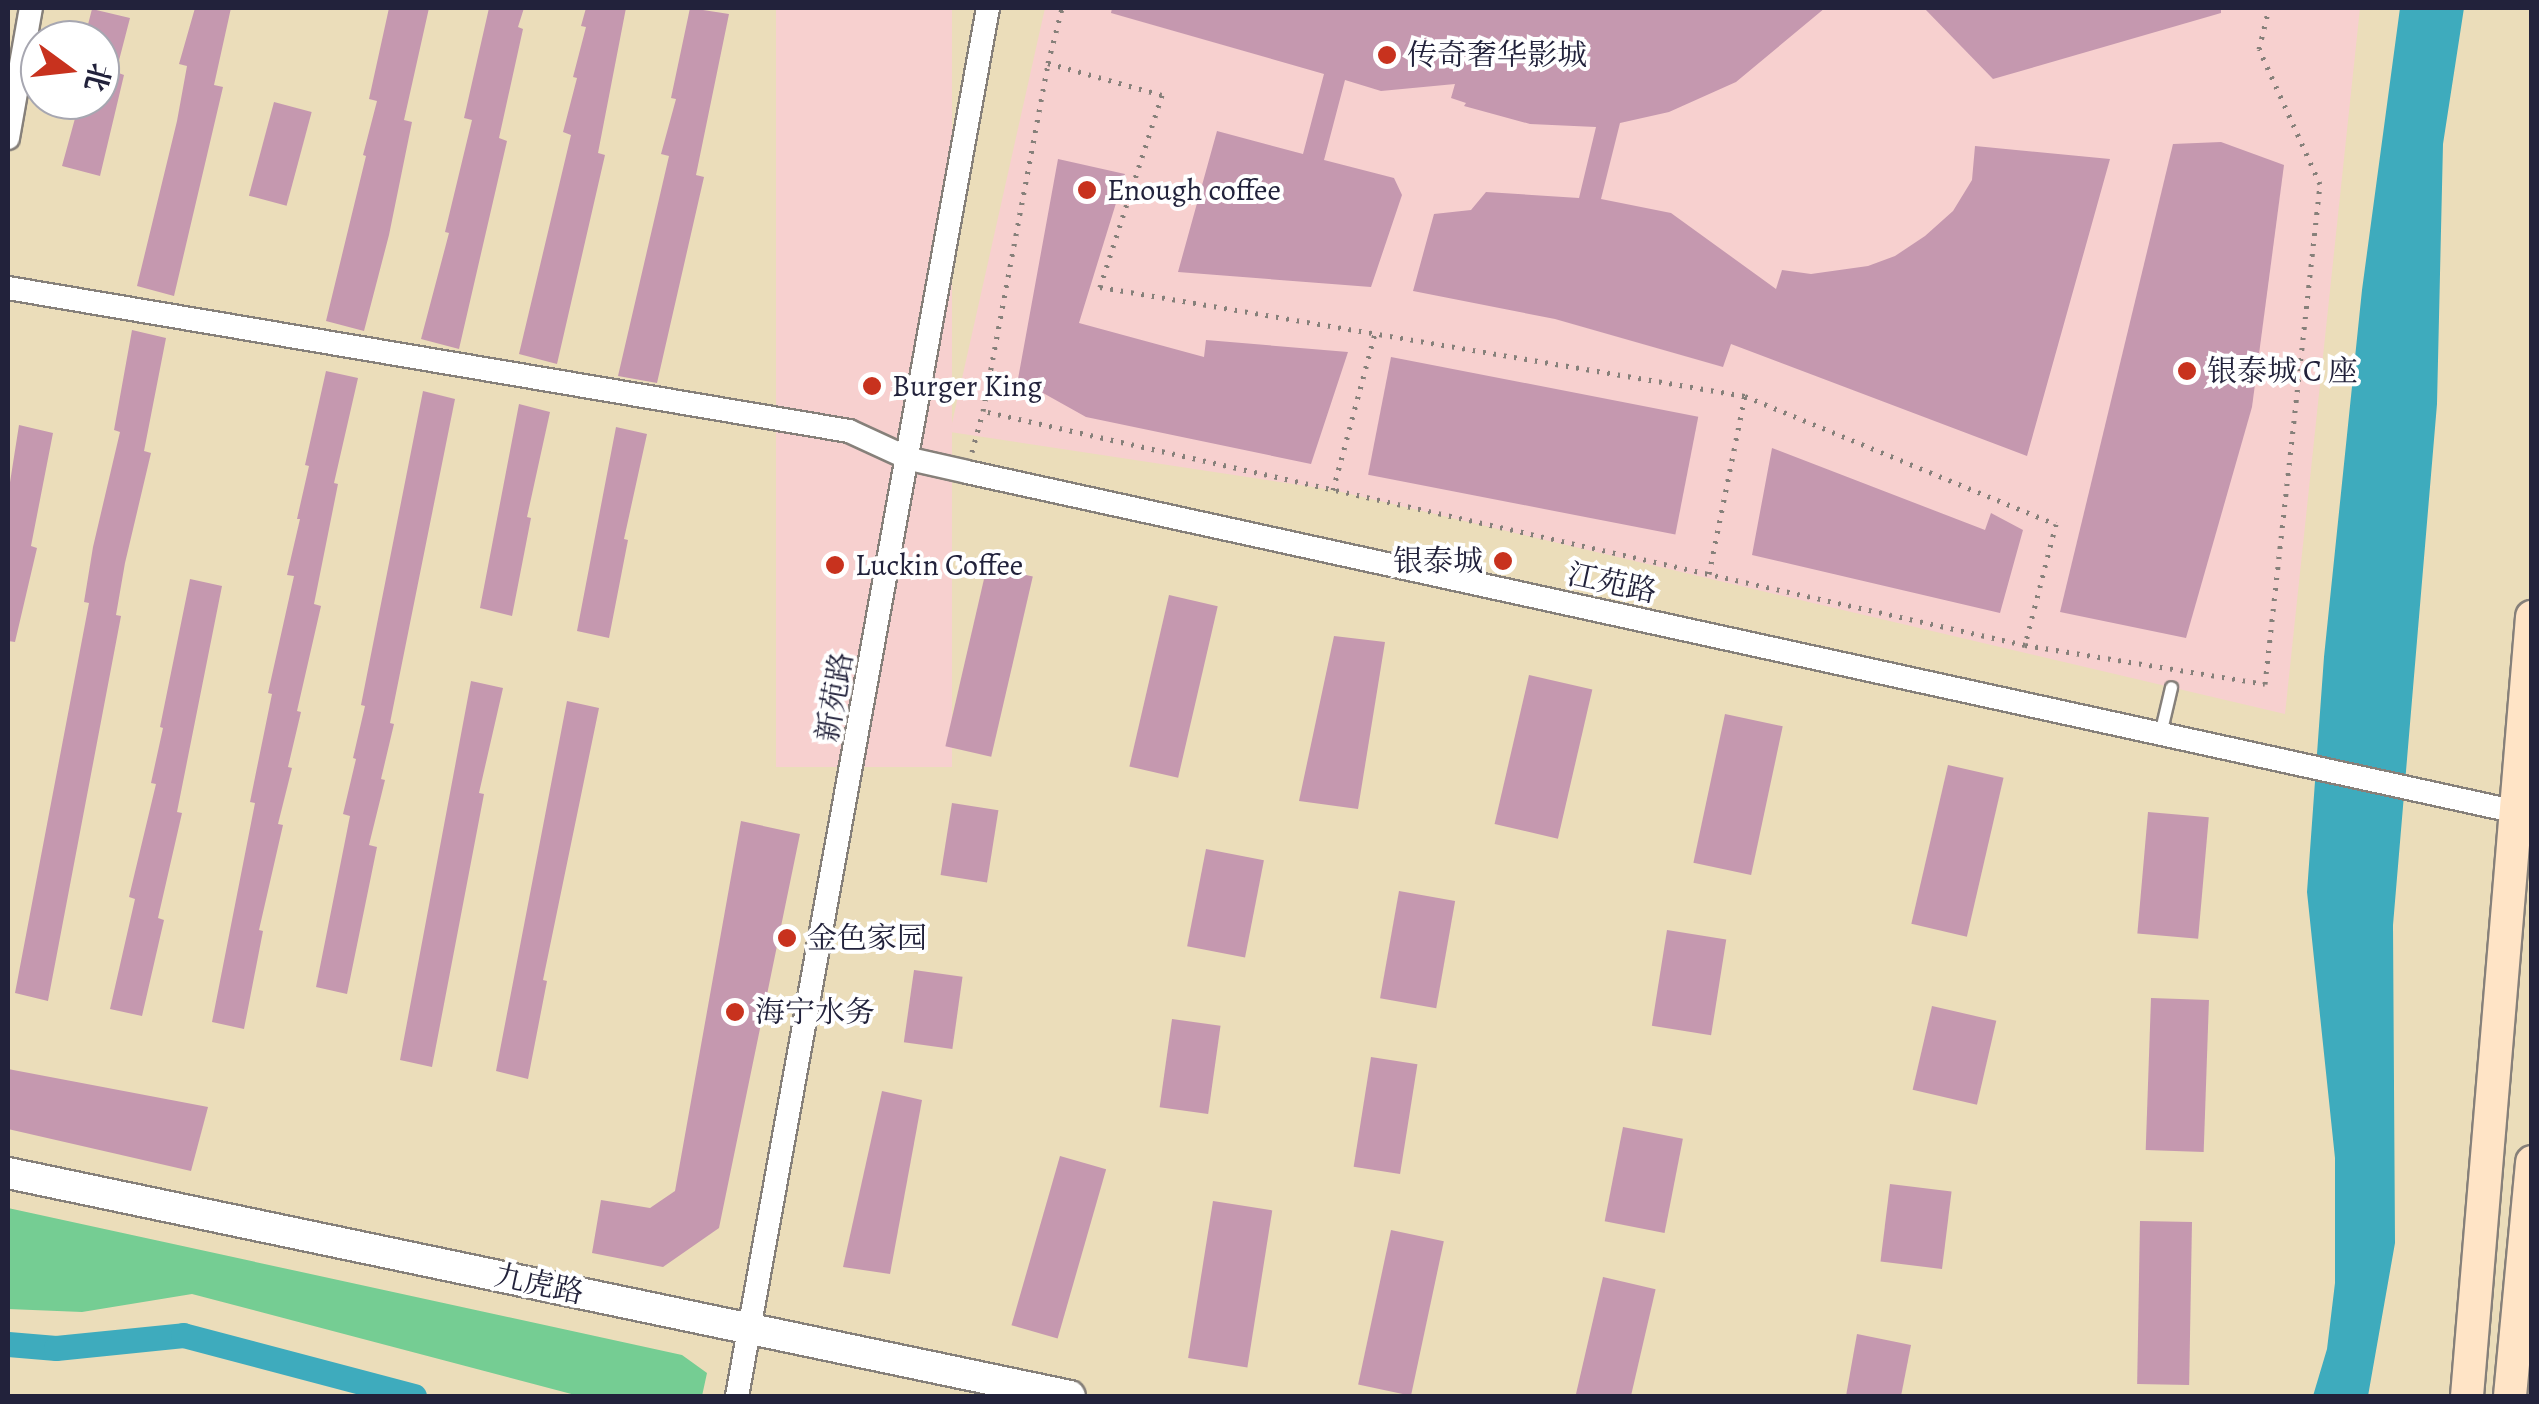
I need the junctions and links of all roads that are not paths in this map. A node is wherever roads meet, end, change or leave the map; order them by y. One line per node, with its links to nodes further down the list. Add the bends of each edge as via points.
1 (31, 8): 3 (street)
2 (988, 8): 5 (street, 新苑路)
3 (8, 138)
4 (8, 288): 5 (street, 江苑路, via 849,431)
5 (910, 458): 8 (street, 江苑路); 13 (street, 新苑路)
6 (2532, 617): 9 (main road)
7 (2171, 687): 8 (lane)
8 (2160, 734): 9 (street, 江苑路)
9 (2524, 813): 14 (main road)
10 (2532, 1162): 12 (main road)
11 (8, 1172): 13 (street, 九虎路)
12 (2521, 1276): 14 (main road); 17 (main road)
13 (750, 1328): 15 (street, 新苑路); 16 (street, 九虎路)
14 (2469, 1381)
15 (737, 1396)
16 (1070, 1396)
17 (2510, 1396)

